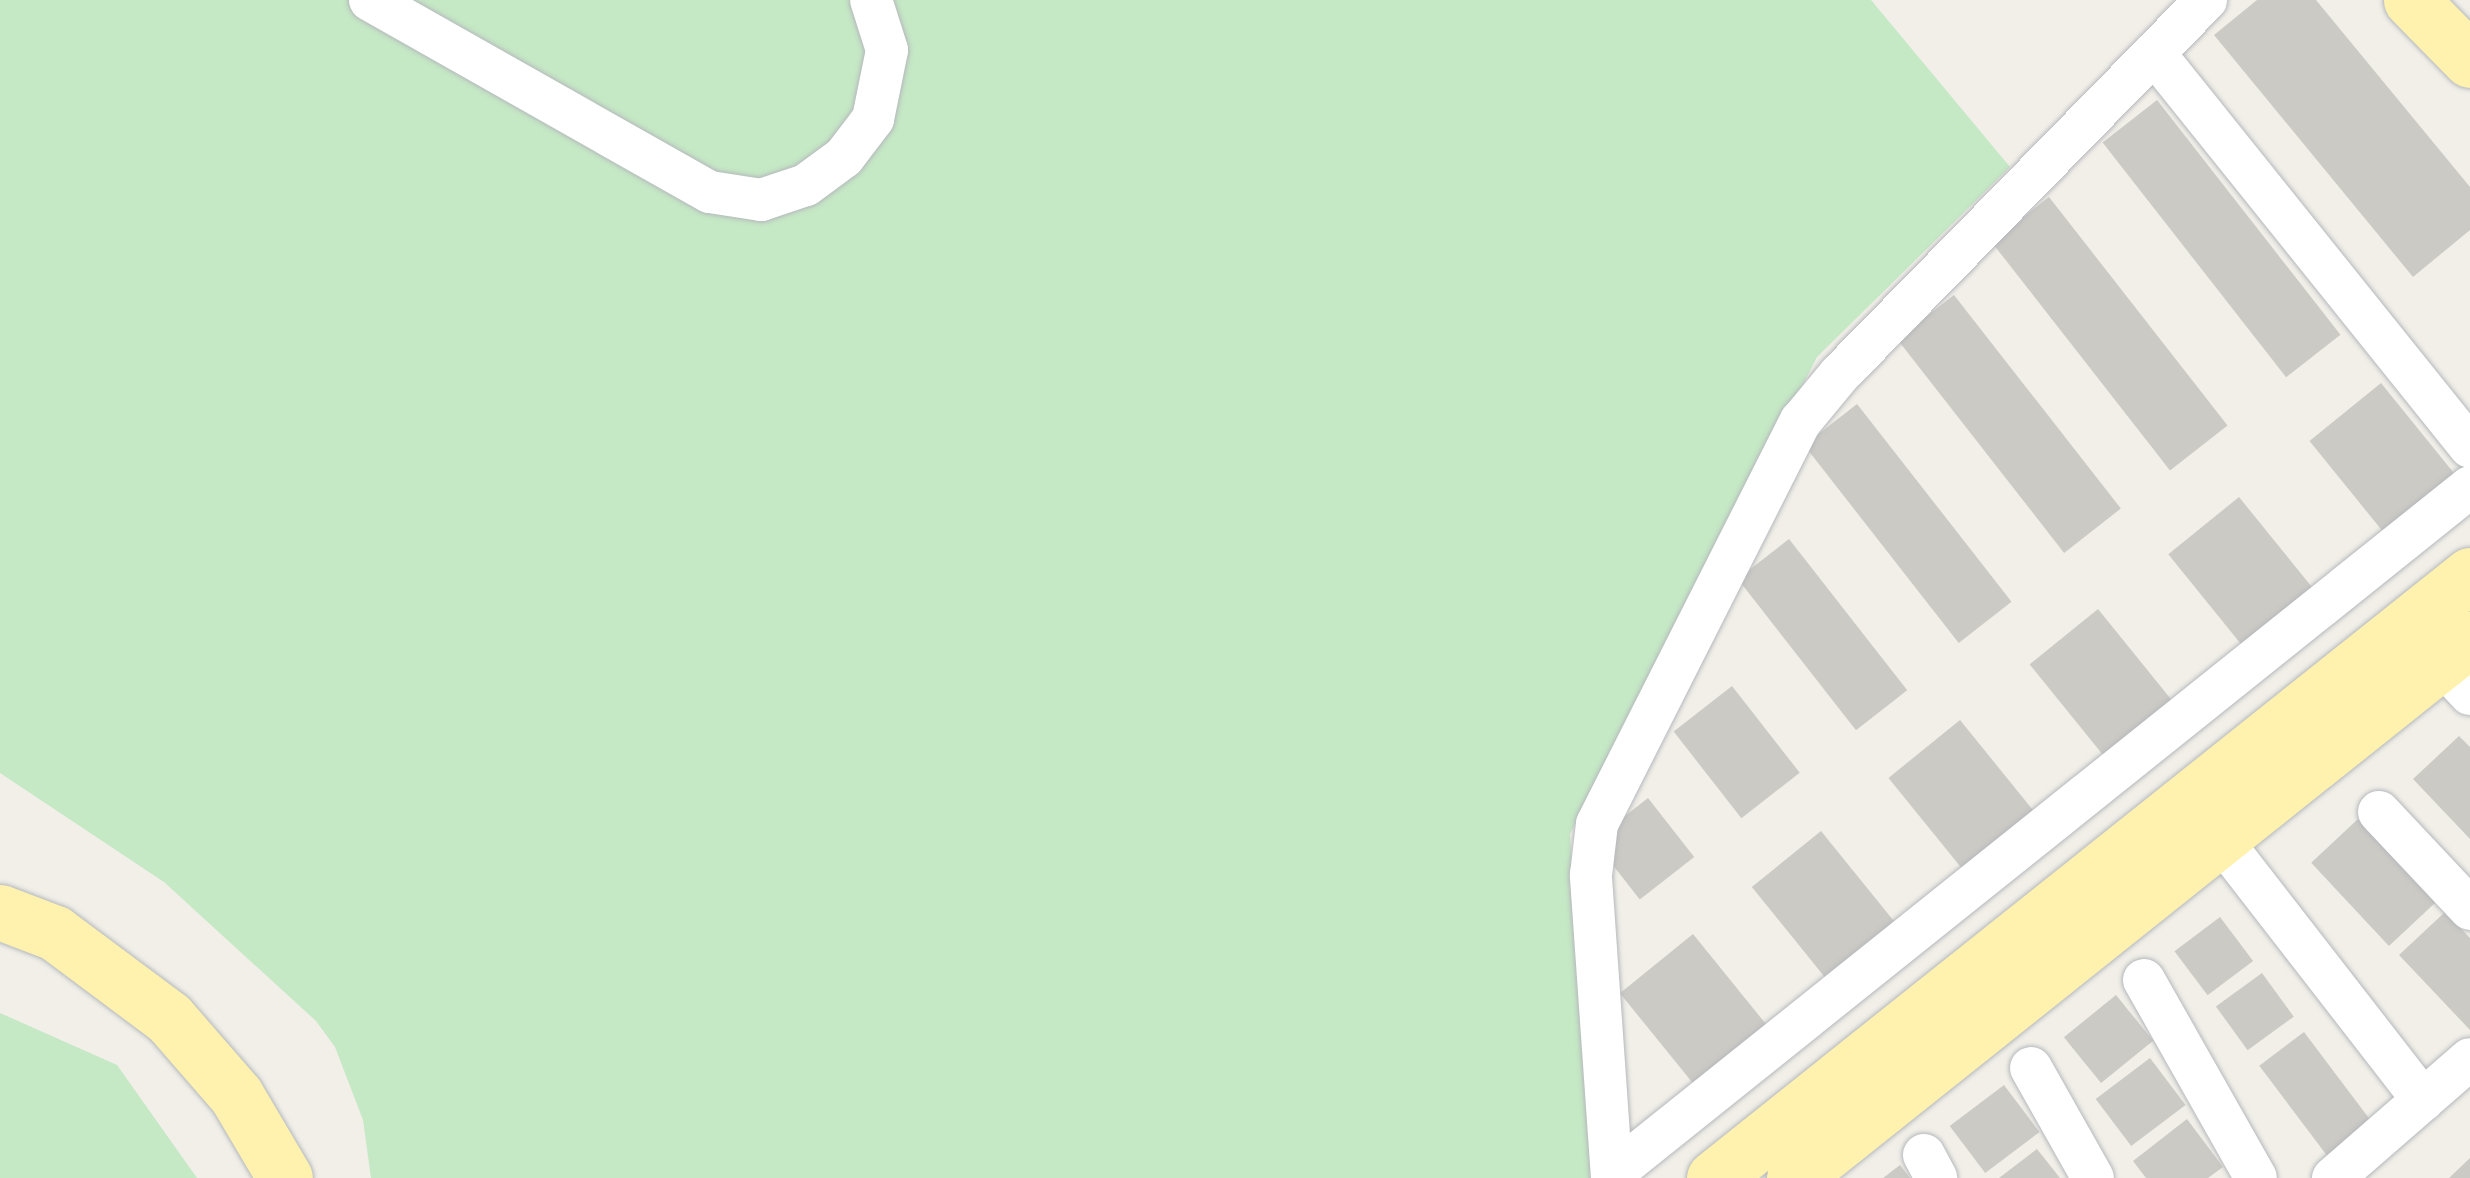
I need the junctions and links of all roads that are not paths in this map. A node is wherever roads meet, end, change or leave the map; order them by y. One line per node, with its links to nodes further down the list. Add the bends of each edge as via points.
1 (370, 0): 2 (street, via 710,192 761,200 806,186 844,157 873,119 887,50)
2 (871, 0)
3 (2206, 0): 5 (street)
4 (2411, 0): 6 (main road)
5 (2154, 53): 7 (street); 20 (street, via 1801,422 1597,824 1591,875)
6 (2470, 60)
7 (2470, 447)
8 (2470, 487): 20 (street)
9 (2470, 575): 23 (main road)
10 (2460, 665): 12 (main road)
11 (2379, 812): 13 (street)
12 (2219, 837): 19 (street); 24 (main road)
13 (2470, 909)
14 (0, 912): 22 (main road, via 56,932 169,1018 236,1094)
15 (0, 944): 21 (main road, via 79,983 148,1039 212,1111)
16 (2144, 980): 26 (street)
17 (2470, 1059): 19 (street)
18 (2030, 1068): 25 (street)
19 (2422, 1100): 27 (street)
20 (1612, 1176)
21 (252, 1178)
22 (285, 1178)
23 (1714, 1178)
24 (1794, 1178)
25 (2093, 1178)
26 (2256, 1178)
27 (2333, 1178)

